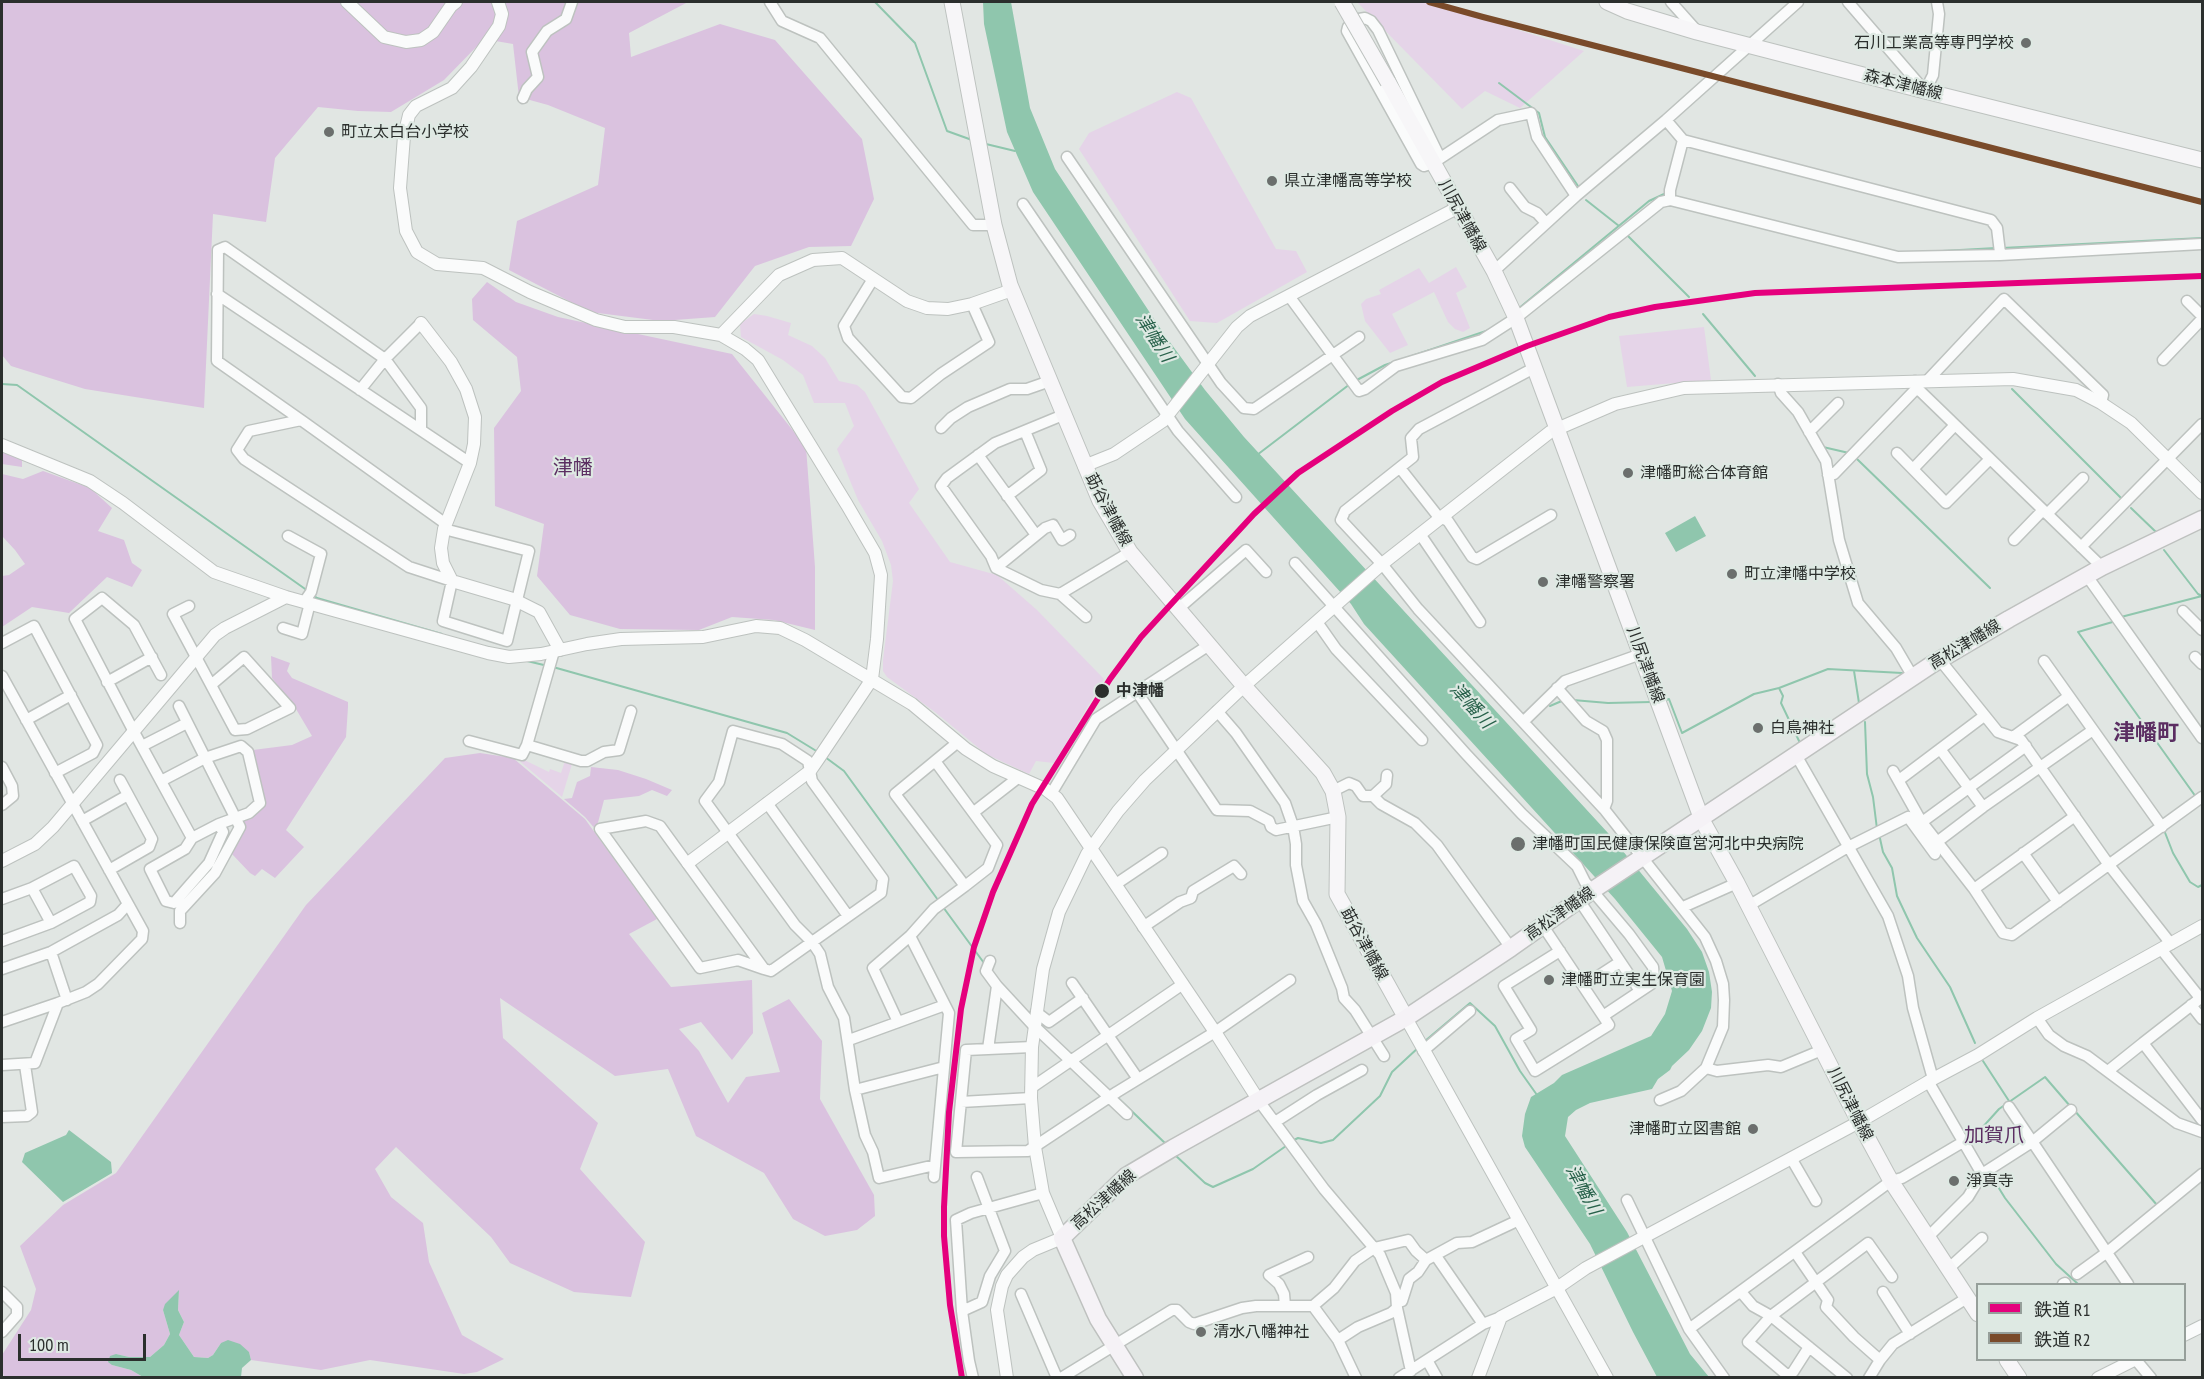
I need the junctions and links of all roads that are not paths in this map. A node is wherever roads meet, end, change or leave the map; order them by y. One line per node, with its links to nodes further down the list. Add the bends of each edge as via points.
1 (347, 2): 2 (street, via 384,36 406,42 421,40 434,32)
2 (456, 2)
3 (498, 2): 41 (street, via 502,14 499,26 471,67 452,88 417,106 409,115 400,188 406,231 417,252 437,264 483,268 596,320 625,327 674,327)
4 (572, 2): 16 (street, via 566,19 547,31 532,52 539,73)
5 (770, 2): 28 (street, via 782,21 820,38 973,225)
6 (952, 2): 28 (main road, 莇谷津幡線)
7 (1342, 2): 21 (main road, 川尻津幡線, bridge)
8 (1607, 2): 13 (main road, 森本津幡線)
9 (1671, 2): 13 (street)
10 (1798, 2): 14 (street)
11 (1937, 2): 15 (street, via 1933,75)
12 (1852, 3): 15 (street)
13 (1697, 32): 14 (main road, 森本津幡線)
14 (1749, 45): 15 (main road, 森本津幡線); 17 (street)
15 (1925, 91): 20 (main road, 森本津幡線)
16 (523, 98)
17 (1666, 120): 18 (street); 23 (street)
18 (1683, 140): 24 (street); 30 (street, via 1991,220 1997,228)
19 (1067, 157): 46 (street)
20 (2202, 160)
21 (1436, 161): 21 (street, via 1421,164 1347,31 1359,19 1371,21 1378,30); 23 (street, via 1498,120 1531,113 1537,137); 26 (main road, 川尻津幡線)
22 (1510, 188): 27 (street, via 1525,207)
23 (1576, 195): 27 (street)
24 (1670, 196): 29 (street, via 1898,257); 38 (street)
25 (1023, 204): 54 (street)
26 (1457, 208): 31 (main road, 川尻津幡線); 35 (street)
27 (1546, 223): 31 (street)
28 (994, 225): 33 (main road, 莇谷津幡線)
29 (2202, 244)
30 (2000, 249)
31 (1494, 271): 38 (main road, 川尻津幡線)
32 (873, 279): 37 (street, via 907,301 927,308); 37 (street, via 844,327 848,338 902,397 911,398 989,342); 41 (street, via 842,258 798,265 779,275)
33 (1011, 290): 37 (street); 48 (main road, 莇谷津幡線)
34 (218, 294): 44 (street, via 218,250 225,248); 51 (street); 56 (street, via 217,362)
35 (1289, 296): 43 (street); 46 (street, via 1250,316)
36 (2187, 301): 39 (street)
37 (972, 304)
38 (1514, 313): 43 (street, via 1482,340 1396,366 1365,389 1355,386); 47 (main road, 川尻津幡線)
39 (2202, 318): 45 (street)
40 (421, 322): 44 (street); 69 (street, via 466,388 475,417)
41 (721, 335): 121 (street, via 758,360 875,553 881,575)
42 (1359, 337): 43 (street)
43 (1332, 355): 46 (street, via 1251,410 1244,408)
44 (385, 358): 51 (street); 61 (street, via 421,408)
45 (2163, 360)
46 (1207, 365): 54 (street)
47 (1534, 368): 60 (main road, 川尻津幡線); 71 (street, via 1419,429 1411,438 1413,457)
48 (1050, 381): 55 (main road, 莇谷津幡線); 59 (street, via 1027,389 1010,389 968,407)
49 (1920, 383): 50 (street); 53 (street, via 2013,379 2076,390); 53 (street, via 2004,299 2103,395); 58 (street); 73 (street, via 1834,474)
50 (1778, 384): 60 (street, via 1684,388 1614,404); 63 (street)
51 (360, 390): 61 (street)
52 (1838, 402): 63 (street)
53 (2102, 403): 68 (street, via 2131,423)
54 (1169, 414): 70 (street, via 1151,431 1114,454); 77 (street, via 1178,431)
55 (1063, 415): 62 (street); 70 (main road, 莇谷津幡線)
56 (301, 420): 82 (street); 96 (street, via 249,431 237,450 244,459 409,567)
57 (2202, 424): 68 (street)
58 (1955, 425): 67 (street); 72 (street)
59 (941, 428)
60 (1557, 428): 80 (street); 112 (main road, 川尻津幡線)
61 (421, 430): 69 (street)
62 (1025, 431): 66 (street); 76 (street, via 1041,470)
63 (1809, 432): 73 (street, via 1826,461)
64 (2, 445): 98 (street, via 90,481 214,572)
65 (1897, 453): 72 (street)
66 (978, 455): 76 (street); 93 (street, via 940,486)
67 (1990, 459): 72 (street, via 1946,503); 78 (street)
68 (2169, 459): 75 (street); 88 (street)
69 (470, 463): 82 (street)
70 (1084, 466): 89 (main road, 莇谷津幡線)
71 (1400, 468): 80 (street); 91 (street, via 1345,512 1341,520)
72 (1913, 469)
73 (1828, 475): 120 (street, via 1839,540 1858,603 1896,648)
74 (2083, 478): 78 (street)
75 (2202, 493)
76 (1007, 496): 84 (street)
77 (1236, 496)
78 (2045, 512): 87 (street); 88 (street)
79 (1551, 514): 80 (street, via 1477,559)
80 (1441, 517): 83 (street)
81 (2202, 519): 92 (main road, 高松津幡線)
82 (445, 527): 96 (street, via 441,548); 100 (street, via 529,551)
83 (1419, 534): 91 (street); 107 (street)
84 (1036, 535): 85 (street, via 1053,525 1062,540); 93 (street)
85 (1070, 535)
86 (288, 536): 99 (street, via 321,554)
87 (2014, 540)
88 (2081, 547): 92 (street)
89 (1130, 552): 97 (street); 103 (main road, 莇谷津幡線)
90 (1295, 563): 102 (street)
91 (1381, 565): 102 (street); 134 (street)
92 (2102, 567): 95 (main road, 高松津幡線)
93 (996, 568): 97 (street, via 1041,590)
94 (1266, 572): 103 (street, via 1246,550)
95 (2087, 576): 116 (main road, 高松津幡線); 139 (street)
96 (452, 581): 100 (street); 100 (street, via 443,621 507,641)
97 (1060, 594): 105 (street)
98 (286, 597): 99 (street); 114 (street, via 225,628)
99 (309, 598): 108 (street, via 302,634); 115 (street, via 509,657)
100 (516, 600): 115 (street, via 539,612)
101 (189, 606): 114 (street, via 173,615)
102 (1334, 607): 106 (street); 199 (street, via 1522,814 1577,866)
103 (1178, 609): 111 (main road, 莇谷津幡線)
104 (2183, 611): 109 (street)
105 (1086, 617)
106 (1317, 622): 124 (street); 140 (street, via 1336,649)
107 (1480, 622)
108 (283, 628)
109 (2202, 630)
110 (2, 643): 127 (street, via 34,626)
111 (1209, 645): 124 (main road, 莇谷津幡線); 126 (street)
112 (1641, 654): 125 (street, via 1566,681); 174 (main road, 川尻津幡線)
113 (152, 657): 118 (street); 122 (street); 122 (street, via 134,625 102,597 75,619)
114 (196, 657): 123 (street); 137 (street)
115 (553, 658): 121 (street, via 621,639 693,637 756,626 772,627 806,640); 143 (street)
116 (1940, 660): 120 (main road, 高松津幡線); 132 (street)
117 (2044, 661): 128 (street)
118 (161, 675)
119 (2, 676): 133 (street)
120 (1913, 677): 148 (main road, 高松津幡線)
121 (872, 679): 142 (street, via 912,704); 153 (street)
122 (107, 682): 137 (street)
123 (211, 685): 123 (street, via 235,730 247,729 290,708 244,657)
124 (1244, 686): 131 (street); 160 (main road, 莇谷津幡線, via 1323,772)
125 (1557, 688): 134 (street); 169 (street, via 1586,721 1603,731 1607,740)
126 (1137, 692): 147 (street); 161 (street, via 1096,719)
127 (71, 695): 133 (street); 154 (street, via 97,745 93,753)
128 (2069, 696): 136 (street); 138 (street)
129 (179, 706): 135 (street)
130 (631, 711): 143 (street, via 619,750 587,761)
131 (1217, 711): 147 (street); 178 (street, via 1285,803)
132 (1984, 716): 138 (street, via 1998,732); 146 (street)
133 (26, 720): 154 (street)
134 (1523, 722): 169 (street)
135 (187, 723): 144 (street); 149 (street)
136 (2093, 730): 152 (street); 179 (street)
137 (134, 732): 144 (street); 167 (street)
138 (2013, 737): 145 (street)
139 (2202, 738)
140 (1422, 740)
141 (469, 741): 143 (street, via 522,755)
142 (958, 742): 150 (street); 156 (street, via 993,766)
143 (527, 745)
144 (142, 746): 158 (street)
145 (2026, 746): 152 (street); 159 (street)
146 (1940, 749): 159 (street); 177 (street, via 1896,776)
147 (1176, 750): 178 (street, via 1217,810 1250,812 1269,821 1276,830); 183 (street, via 1144,780)
148 (1796, 755): 174 (main road, 高松津幡線); 184 (street)
149 (205, 758): 158 (street); 173 (street); 173 (street, via 241,746 248,752 260,803)
150 (935, 761): 170 (street); 196 (street, via 895,794)
151 (2, 767): 166 (street, via 13,796)
152 (2041, 767): 168 (street); 171 (street)
153 (810, 771): 165 (street); 180 (street, via 808,760 782,744 733,731 719,782 705,801); 205 (street, via 812,781 883,879 880,893)
154 (56, 773): 167 (street)
155 (1387, 775): 163 (street, via 1386,784)
156 (1019, 777): 161 (street); 170 (street)
157 (120, 780): 162 (street)
158 (161, 782): 181 (street)
159 (1968, 787): 168 (street); 177 (street)
160 (1333, 791): 163 (street, via 1349,783 1363,796); 172 (main road, 莇谷津幡線)
161 (1051, 794): 183 (street)
162 (128, 795): 175 (street); 192 (street, via 152,839 149,847)
163 (1373, 796): 215 (street, via 1415,823 1437,845)
164 (2202, 797): 179 (street)
165 (767, 803): 180 (street); 205 (street)
166 (2, 805)
167 (73, 807): 175 (street); 189 (street, via 34,843)
168 (1983, 807): 182 (street)
169 (1604, 809): 188 (street)
170 (974, 812): 196 (street, via 998,845 988,868)
171 (2075, 816): 186 (street); 191 (street)
172 (1338, 817): 178 (street); 234 (main road, 莇谷津幡線, via 1337,894)
173 (237, 818): 176 (street); 207 (street, via 240,827 215,873 180,911)
174 (1702, 820): 188 (main road, 高松津幡線); 194 (main road, 川尻津幡線)
175 (82, 821): 192 (street)
176 (219, 824): 181 (street); 181 (street, via 223,832 209,863 174,903 166,901 150,869 185,849)
177 (1918, 824): 182 (street); 184 (street, via 1908,817); 187 (street)
178 (1293, 826): 242 (street, via 1303,901 1344,998)
179 (2163, 827): 191 (street)
180 (727, 833): 190 (street); 213 (street)
181 (192, 838)
182 (1937, 842): 198 (street)
183 (1092, 847): 195 (street); 236 (street, via 1059,912 1043,969)
184 (1848, 847): 203 (street); 258 (street, via 1888,916 1908,976)
185 (1162, 853): 195 (street)
186 (2024, 853): 198 (street); 201 (street)
187 (1935, 854)
188 (1640, 860): 199 (main road, 高松津幡線); 204 (street)
189 (2, 861)
190 (688, 863): 221 (street); 221 (street, via 660,826 646,821 600,829 700,968 738,960)
191 (2109, 865): 201 (street); 214 (street)
192 (109, 870): 202 (street)
193 (1241, 874): 210 (street, via 1234,866)
194 (1737, 883): 203 (main road, 川尻津幡線); 204 (street)
195 (1116, 884): 210 (street)
196 (964, 886): 211 (street, via 940,904)
197 (32, 888): 200 (street); 206 (street); 206 (street, via 74,866 91,896 90,902)
198 (1974, 890): 201 (street, via 2003,933 2012,935)
199 (1589, 893): 208 (main road, 高松津幡線); 218 (street); 227 (street, via 1629,934 1653,968 1651,984)
200 (2, 899)
201 (2058, 902)
202 (127, 905): 217 (street, via 118,915); 230 (street, via 143,931 142,939 98,984)
203 (1748, 906): 248 (main road, 川尻津幡線)
204 (1683, 908): 254 (street, via 1706,937 1723,984 1723,1027)
205 (848, 916): 213 (street)
206 (51, 923): 212 (street)
207 (180, 923)
208 (1544, 926): 215 (main road, 高松津幡線); 216 (street)
209 (2202, 926): 214 (street)
210 (1143, 927): 224 (street)
211 (910, 936): 231 (street); 239 (street, via 873,968)
212 (2, 941)
213 (812, 942): 221 (street, via 771,971); 243 (street, via 820,954)
214 (2166, 947): 229 (street); 235 (street)
215 (1511, 948): 234 (main road, 高松津幡線)
216 (1560, 951): 226 (street); 233 (street, via 1504,986 1531,1030 1516,1039 1535,1071 1609,1025)
217 (51, 952): 220 (street); 230 (street)
218 (1620, 962): 226 (street); 227 (street)
219 (989, 965): 225 (street, via 988,976)
220 (2, 969)
221 (764, 969)
222 (1290, 980): 240 (street)
223 (1072, 982): 228 (street)
224 (1183, 984): 240 (street); 241 (street)
225 (997, 986): 236 (street); 247 (street)
226 (1583, 986): 233 (street)
227 (1640, 991): 233 (street)
228 (1083, 998): 236 (street, via 1049,1022); 241 (street)
229 (2198, 1000): 237 (street); 244 (street)
230 (63, 1002): 238 (street); 252 (street, via 35,1063)
231 (945, 1005): 239 (street); 253 (street, via 949,1012)
232 (1470, 1011): 245 (street)
233 (1602, 1016)
234 (1406, 1018): 242 (main road, 高松津幡線); 245 (street)
235 (2037, 1018): 256 (street, via 2049,1035); 258 (street)
236 (1035, 1019): 246 (street); 250 (street)
237 (2202, 1020)
238 (2, 1022)
239 (898, 1022): 243 (street)
240 (1215, 1032): 257 (street); 263 (street)
241 (1108, 1036): 250 (street); 257 (street)
242 (1372, 1037): 249 (street); 263 (main road, 高松津幡線)
243 (849, 1040): 259 (street)
244 (2143, 1043): 256 (street); 269 (street)
245 (1421, 1046): 285 (street)
246 (1032, 1047): 247 (street); 260 (street)
247 (988, 1049): 264 (street, via 966,1050)
248 (1822, 1050): 254 (street, via 1781,1068); 271 (main road, 川尻津幡線)
249 (1384, 1056)
250 (1074, 1059): 260 (street); 261 (street)
251 (2, 1065): 252 (street)
252 (26, 1065): 268 (street, via 32,1112 27,1116)
253 (944, 1067): 259 (street); 259 (street, via 935,1171 879,1178)
254 (1706, 1068): 262 (street, via 1681,1091)
255 (1362, 1070): 270 (street)
256 (2108, 1071): 272 (street, via 2177,1123)
257 (1138, 1079): 261 (street)
258 (1930, 1080): 271 (street); 273 (street)
259 (855, 1090)
260 (1031, 1093): 264 (street); 275 (street)
261 (1112, 1095): 267 (street); 275 (street)
262 (1660, 1100)
263 (1259, 1101): 270 (street); 288 (main road, 高松津幡線, via 1126,1176)
264 (961, 1102): 275 (street, via 956,1152 1028,1151)
265 (2008, 1107): 274 (street)
266 (2071, 1110): 274 (street)
267 (1127, 1114)
268 (2, 1117)
269 (2202, 1119)
270 (1275, 1122): 290 (street, via 1330,1197)
271 (1859, 1122): 276 (street); 280 (main road, 川尻津幡線)
272 (2202, 1132)
273 (1964, 1142): 277 (street); 280 (street)
274 (2032, 1142): 277 (street); 292 (street)
275 (1035, 1147): 281 (street)
276 (1791, 1158): 283 (street); 286 (street)
277 (1982, 1174): 287 (street, via 1968,1197)
278 (2202, 1174): 292 (street)
279 (977, 1178): 284 (street)
280 (1891, 1181): 287 (main road, 川尻津幡線); 291 (street)
281 (1043, 1193): 284 (street); 288 (street)
282 (1627, 1200): 286 (street)
283 (1816, 1201)
284 (988, 1208): 309 (street, via 1005,1251 990,1276 982,1302); 309 (street, via 956,1221)
285 (1519, 1220): 294 (street); 300 (street)
286 (1644, 1237): 300 (street); 315 (street)
287 (1928, 1237): 295 (main road, 川尻津幡線)
288 (1062, 1238): 320 (main road, 高松津幡線, via 1098,1319); 329 (street, via 1023,1257 1002,1286 997,1310)
289 (1982, 1238): 295 (street)
290 (1374, 1248): 294 (street, via 1408,1240 1416,1251); 306 (street, via 1396,1293); 308 (street, via 1355,1261)
291 (1795, 1252): 298 (street); 302 (street)
292 (2106, 1253): 296 (street); 299 (street)
293 (1308, 1257): 307 (street, via 1269,1275 1279,1284)
294 (1431, 1258): 306 (street, via 1409,1279); 313 (street)
295 (1948, 1269): 305 (main road, 川尻津幡線)
296 (2077, 1274)
297 (1892, 1277): 298 (street, via 1868,1243)
298 (1815, 1281): 311 (street); 323 (street, via 1828,1299 1826,1307)
299 (2127, 1283)
300 (1557, 1288): 312 (street); 335 (street)
301 (2, 1292): 316 (street, via 16,1307 17,1315)
302 (1741, 1292): 311 (street, via 1753,1306); 315 (street)
303 (1883, 1292): 317 (street)
304 (1021, 1294): 330 (street)
305 (1967, 1298): 310 (main road, 川尻津幡線); 317 (street)
306 (1397, 1305): 319 (street, via 1391,1313); 327 (street)
307 (1286, 1306): 308 (street); 320 (street, via 1242,1308 1194,1324 1172,1310)
308 (1314, 1306): 319 (street)
309 (962, 1311): 328 (street)
310 (1976, 1312)
311 (1771, 1316): 321 (street); 321 (street, via 1748,1342 1768,1361 1787,1374 1793,1372)
312 (1502, 1317): 313 (street); 334 (street)
313 (1483, 1324): 322 (street)
314 (2202, 1326): 318 (street)
315 (1689, 1329): 336 (street)
316 (2, 1332)
317 (1910, 1334): 323 (street, via 1893,1344)
318 (2186, 1334)
319 (1338, 1340): 332 (street)
320 (1115, 1346): 330 (street); 331 (main road, 高松津幡線)
321 (1809, 1347): 337 (street)
322 (1427, 1360): 327 (street); 333 (street)
323 (1880, 1360): 338 (street)
324 (2008, 1361): 339 (main road)
325 (2131, 1361): 340 (street)
326 (2137, 1361): 341 (street)
327 (1405, 1375)
328 (973, 1377)
329 (1007, 1377)
330 (1059, 1377)
331 (1135, 1377)
332 (1356, 1377)
333 (1437, 1377)
334 (1479, 1377)
335 (1607, 1377)
336 (1724, 1377)
337 (1847, 1377)
338 (1869, 1377)
339 (2019, 1377)
340 (2098, 1377)
341 (2151, 1377)

